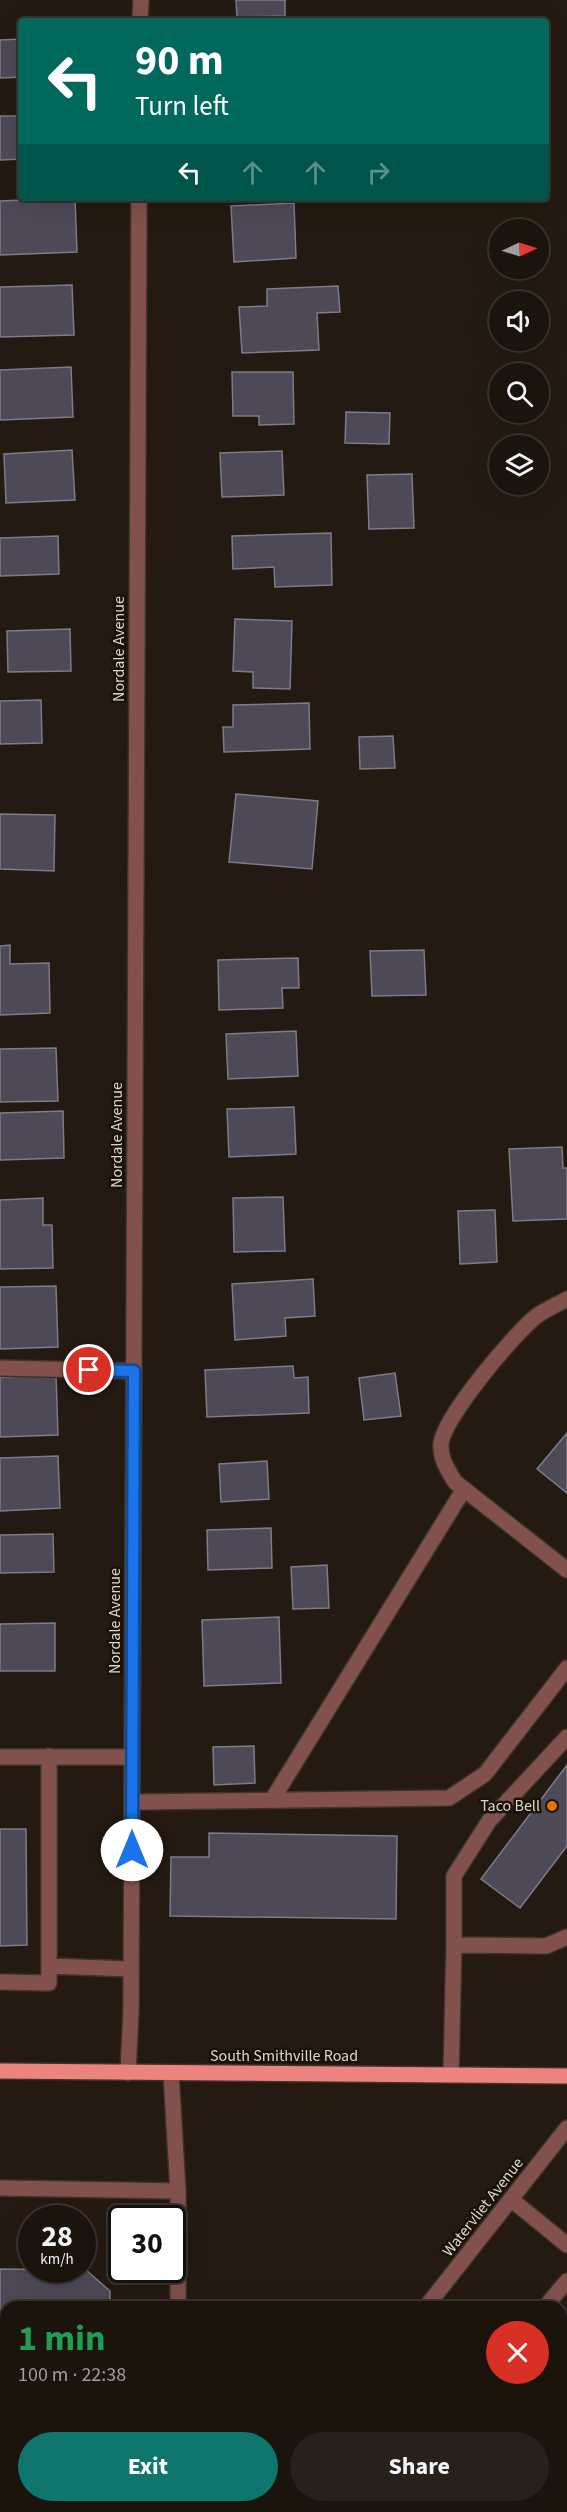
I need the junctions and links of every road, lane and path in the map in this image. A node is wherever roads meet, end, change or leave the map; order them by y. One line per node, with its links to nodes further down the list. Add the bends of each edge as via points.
1 (141, 0): 2 (street)
2 (140, 18)
3 (139, 201): 6 (street, Nordale Avenue)
4 (567, 1299): 7 (street, via 537,1316 498,1355 461,1404 441,1442 444,1464)
5 (0, 1368): 6 (street)
6 (134, 1371): 13 (street, Nordale Avenue)
7 (464, 1489): 8 (street); 14 (street)
8 (567, 1570)
9 (567, 1668): 14 (street, via 485,1774 449,1798)
10 (567, 1737): 17 (street, via 489,1821 454,1876)
11 (49, 1756): 12 (street); 13 (street); 18 (street)
12 (0, 1757)
13 (132, 1757): 15 (street, Nordale Avenue)
14 (272, 1800): 15 (street)
15 (132, 1802): 19 (street, Nordale Avenue)
16 (567, 1937): 17 (street, via 546,1946)
17 (454, 1945): 24 (street)
18 (49, 1966): 19 (street); 20 (street, via 49,1983)
19 (131, 1969): 22 (street, Nordale Avenue)
20 (0, 1982)
21 (0, 2070): 22 (main road, South Smithville Road)
22 (128, 2073): 23 (main road, South Smithville Road)
23 (171, 2073): 24 (main road, South Smithville Road); 28 (street)
24 (451, 2075): 25 (main road, South Smithville Road)
25 (567, 2076)
26 (567, 2128): 29 (street, Watervliet Avenue)
27 (0, 2188): 28 (street)
28 (178, 2191): 32 (street)
29 (512, 2200): 30 (street); 33 (street, Watervliet Avenue)
30 (567, 2245)
31 (567, 2281): 34 (street)
32 (178, 2301)
33 (431, 2301)
34 (550, 2301)

